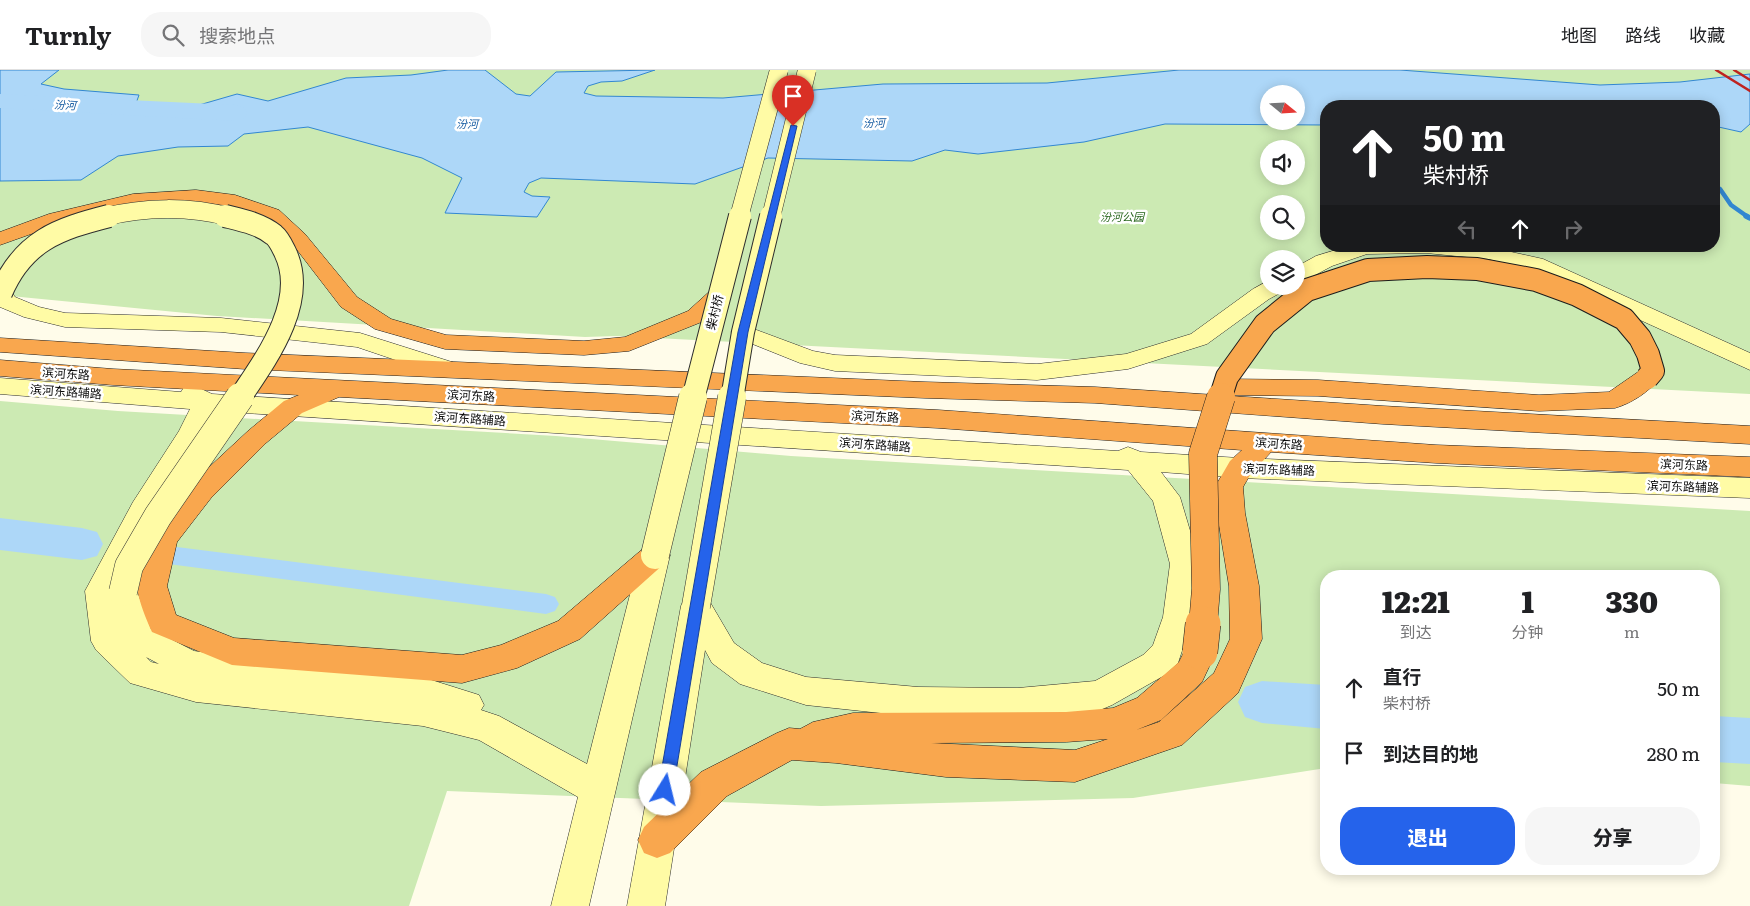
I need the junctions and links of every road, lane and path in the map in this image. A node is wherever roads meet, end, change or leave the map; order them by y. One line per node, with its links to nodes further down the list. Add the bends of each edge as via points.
1 (779, 70): 9 (main road, 柴村桥, bridge)
2 (807, 70): 10 (main road, bridge)
3 (0, 239): 9 (highway, via 56,218 134,200 196,196 235,201 272,214 298,238 349,302 383,324 445,342 584,348 629,344 696,316)
4 (1352, 252): 6 (main road)
5 (1478, 252): 12 (main road, via 1535,264)
6 (1305, 271)
7 (1, 293): 14 (main road, via 7,302 65,320 221,325 360,340); 31 (main road, bridge, via 9,273 27,252 61,230 110,215 148,210 194,211 238,217 275,236 290,262 293,289 286,312 263,362 156,518 129,566 123,592 138,638 190,664 284,678 406,686 459,702 517,724)
8 (1260, 295): 10 (main road, via 1199,339 1128,361 1037,372 835,363 808,358)
9 (718, 296): 28 (main road, 柴村桥, bridge)
10 (743, 332): 29 (main road, bridge)
11 (0, 345): 14 (highway, 滨河东路, via 135,355)
12 (1750, 362)
13 (0, 368): 15 (highway, 滨河东路)
14 (446, 369): 18 (highway, 滨河东路)
15 (174, 380): 17 (highway, 滨河东路); 19 (main road)
16 (0, 386): 19 (main road, 滨河东路辅路)
17 (337, 388): 20 (highway); 21 (highway, 滨河东路)
18 (1046, 394): 22 (highway, 滨河东路); 30 (highway, bridge, via 1138,386 1318,388 1539,403 1615,400 1653,372 1640,338 1624,319 1577,295 1536,280 1477,268 1427,266 1368,270 1308,290 1266,324 1227,377 1203,454 1206,590 1200,652 1191,672 1150,709 1114,723 1066,727 853,728)
19 (206, 401): 20 (main road, 滨河东路辅路); 31 (main road, via 100,591 107,641 141,673 196,688 423,711 487,727)
20 (293, 407): 24 (main road, 滨河东路辅路); 28 (highway, via 201,491 163,539 152,586 163,624 232,651 462,668 506,658 569,630)
21 (1093, 430): 23 (highway, 滨河东路); 24 (main road)
22 (1750, 435)
23 (1265, 442): 25 (highway, 滨河东路, via 1446,454); 26 (highway)
24 (1135, 461): 26 (main road, 滨河东路辅路); 29 (main road, via 1166,497 1185,564 1178,617 1167,653 1154,665 1100,695 1018,703 918,702 806,691 752,674 723,653)
25 (1750, 467)
26 (1240, 468): 27 (main road, 滨河东路辅路); 30 (highway, via 1229,487 1244,586 1246,638 1226,683 1170,734 1075,766 946,761)
27 (1750, 488)
28 (655, 555): 31 (main road, 柴村桥)
29 (696, 606): 32 (main road)
30 (790, 744): 32 (highway, via 714,784)
31 (598, 789): 33 (main road, 柴村桥)
32 (657, 840): 34 (main road)
33 (570, 906)
34 (646, 906)

